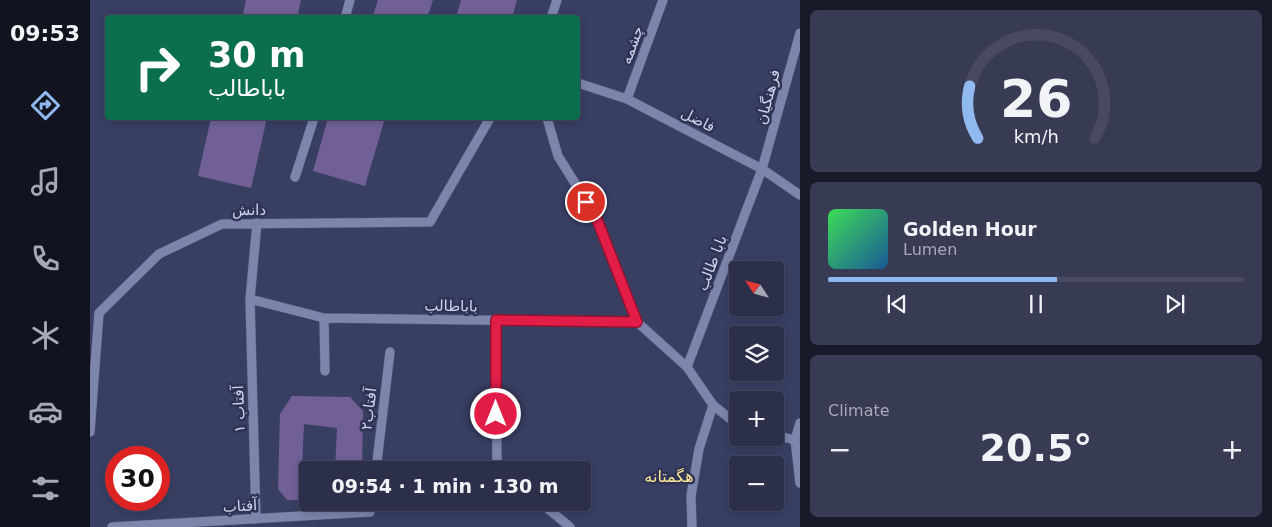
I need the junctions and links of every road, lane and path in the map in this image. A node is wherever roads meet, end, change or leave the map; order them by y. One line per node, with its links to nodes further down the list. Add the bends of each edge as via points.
1 (350, 0): 4 (street)
2 (557, 0): 5 (street)
3 (664, 0): 8 (street, چشمه)
4 (346, 15)
5 (552, 15)
6 (800, 33): 12 (street, فرهنگیان)
7 (580, 84): 8 (street, فاضل)
8 (627, 99): 12 (street, فاضل)
9 (313, 120): 13 (street)
10 (489, 120): 15 (street, دانش, via 430,222)
11 (548, 120): 19 (street, via 558,156 596,217)
12 (762, 169): 14 (street, فاضل); 21 (street, بابا طالب)
13 (295, 177)
14 (800, 195)
15 (257, 224): 16 (street); 26 (street, دانش, via 222,224 159,254 99,313)
16 (250, 299): 17 (street, باباطالب); 34 (street, آفتاب ۱)
17 (324, 318): 18 (street, باباطالب); 22 (street)
18 (496, 320): 19 (street, باباطالب); 30 (street)
19 (637, 322): 21 (street)
20 (390, 352): 29 (street, آفتاب۲)
21 (687, 367): 23 (street)
22 (325, 371)
23 (713, 405): 24 (street); 37 (street, via 699,449 691,496)
24 (729, 418)
25 (800, 422): 28 (street)
26 (90, 432)
27 (784, 437): 28 (street)
28 (795, 440): 31 (street)
29 (377, 461)
30 (497, 461)
31 (800, 483)
32 (370, 511): 34 (street, آفتاب)
33 (551, 511): 36 (street)
34 (256, 519): 35 (street, آفتاب)
35 (112, 527)
36 (570, 527)
37 (692, 527)

